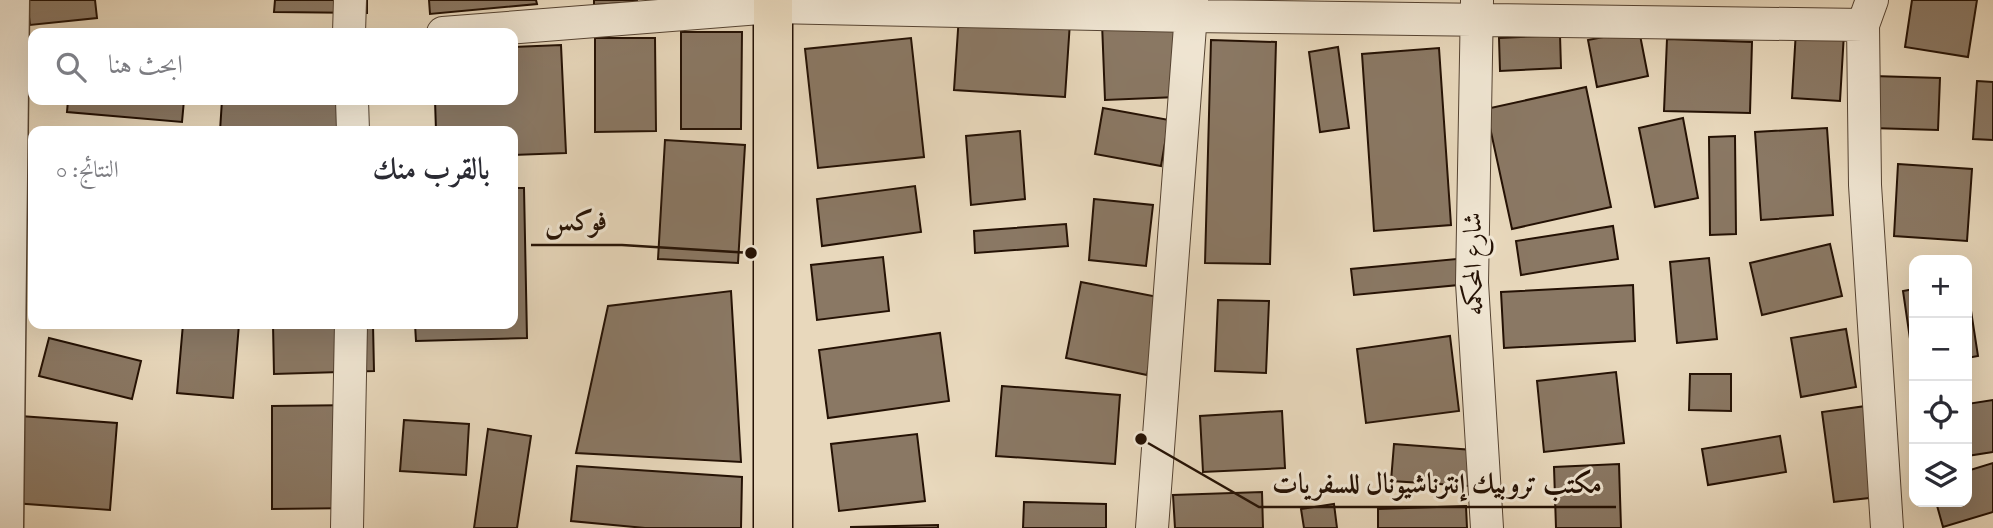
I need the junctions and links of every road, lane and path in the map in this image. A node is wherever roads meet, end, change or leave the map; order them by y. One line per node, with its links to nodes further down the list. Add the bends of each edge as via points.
1 (10, 0): 10 (street)
2 (350, 0): 8 (street)
3 (773, 3): 4 (street); 6 (street); 17 (main road)
4 (1191, 8): 5 (street); 18 (street)
5 (1477, 11): 7 (street); 19 (street, شارع المحكمه, via 1472,283)
6 (548, 12): 9 (street)
7 (1867, 13): 20 (street, via 1865,185)
8 (349, 28)
9 (468, 28)
10 (22, 42): 13 (street)
11 (352, 105): 12 (street)
12 (353, 126)
13 (4, 190): 15 (street)
14 (351, 329): 16 (street)
15 (4, 528)
16 (347, 528)
17 (773, 528)
18 (1152, 528)
19 (1488, 528)
20 (1887, 528)

